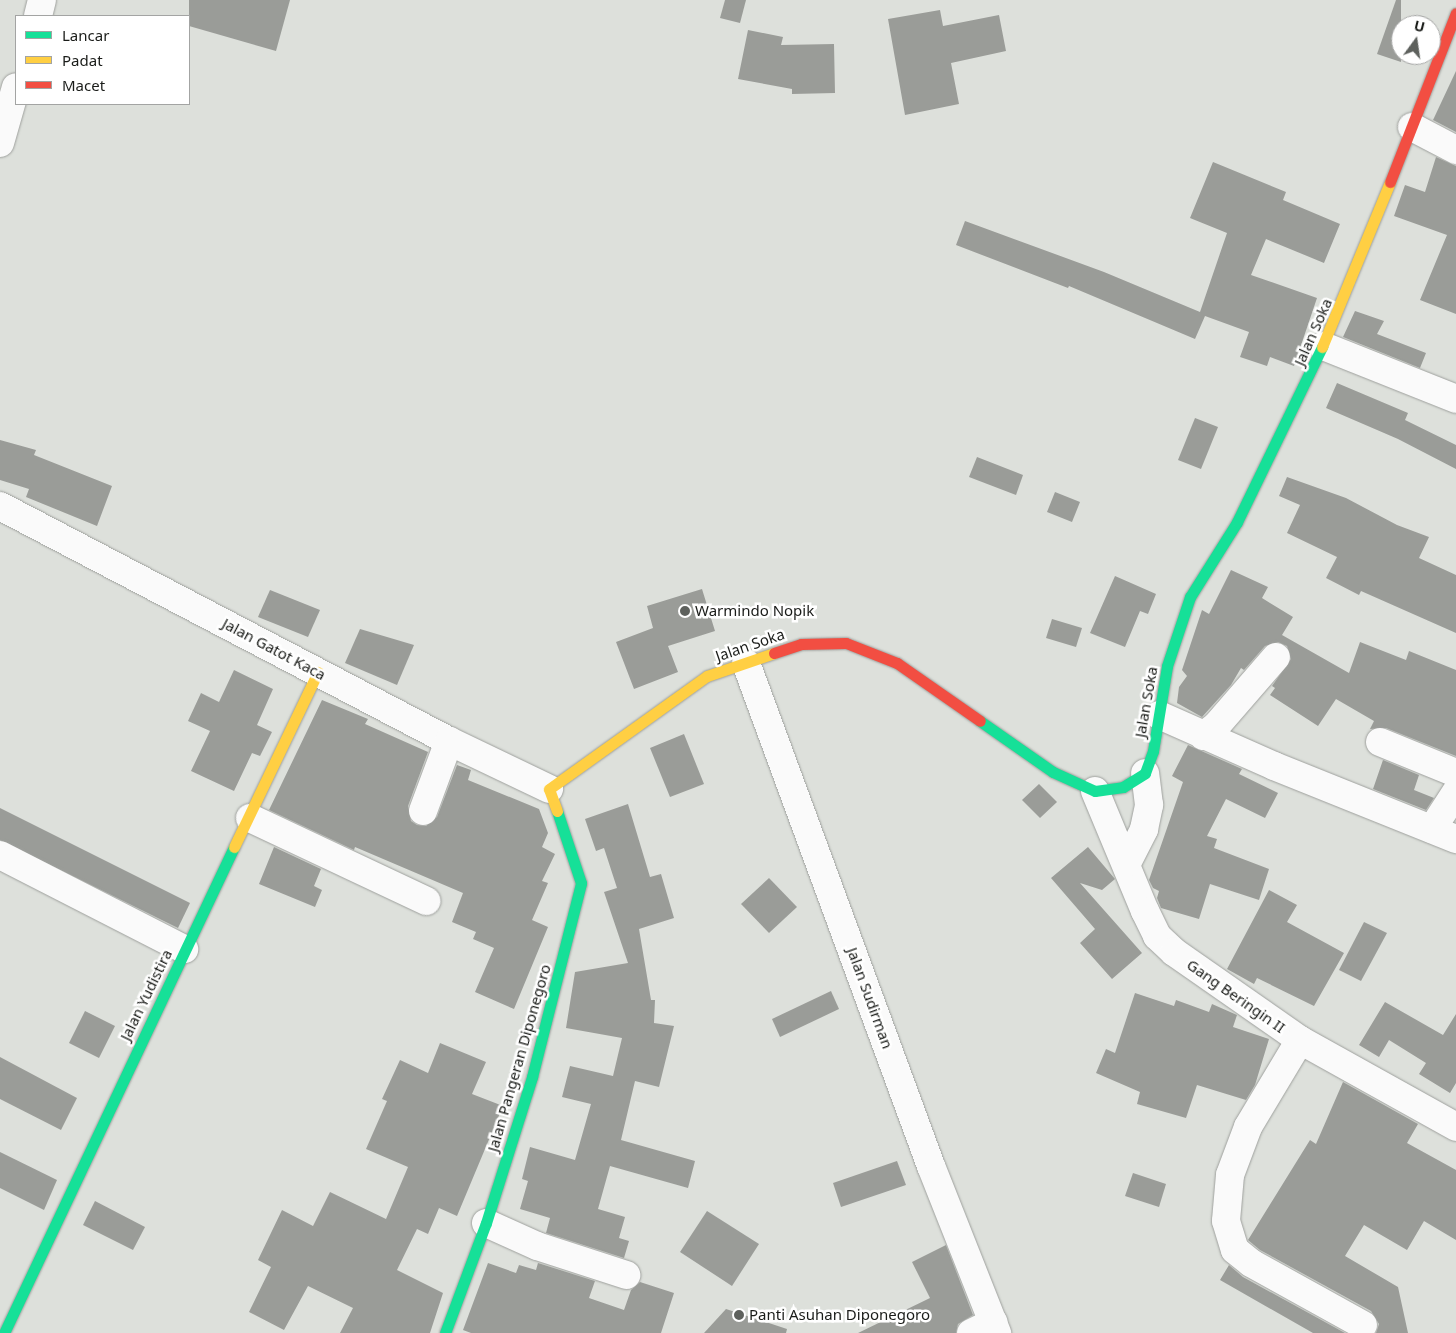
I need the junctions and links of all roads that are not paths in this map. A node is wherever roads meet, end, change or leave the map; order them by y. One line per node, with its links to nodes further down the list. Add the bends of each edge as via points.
1 (42, 0): 3 (street)
2 (1456, 13): 5 (street, Jalan Soka)
3 (38, 15)
4 (15, 90): 6 (street)
5 (1412, 127): 7 (street); 8 (street, Jalan Soka)
6 (0, 142)
7 (1456, 150)
8 (1323, 346): 9 (street); 14 (street, Jalan Soka, via 1263,474 1190,597 1167,666)
9 (1456, 399)
10 (0, 506): 13 (street, Jalan Gatot Kaca)
11 (1276, 657): 15 (street, via 1217,725)
12 (746, 663): 20 (street, Jalan Soka, via 706,676); 21 (street, Jalan Soka, via 801,644 846,644 897,663 1053,772); 35 (street, Jalan Sudirman, via 932,1166)
13 (318, 672): 16 (street, Jalan Gatot Kaca); 24 (street, Jalan Yudistira)
14 (1159, 715): 15 (street); 18 (street, Jalan Soka, via 1153,751)
15 (1202, 736): 25 (street)
16 (449, 742): 20 (street, Jalan Gatot Kaca); 23 (street)
17 (1380, 742): 19 (street)
18 (1145, 773): 21 (street, via 1123,787); 27 (street, via 1149,805 1144,828)
19 (1456, 773)
20 (550, 789): 32 (street, Jalan Pangeran Diponegoro, via 581,882 532,1076)
21 (1095, 791): 27 (street, Gang Beringin II)
22 (1456, 792): 25 (street)
23 (423, 811)
24 (250, 818): 28 (street); 29 (street, Jalan Yudistira)
25 (1444, 834)
26 (0, 855): 29 (street)
27 (1127, 863): 30 (street, Gang Beringin II, via 1157,936 1174,952)
28 (426, 901)
29 (184, 950): 36 (street, Jalan Yudistira)
30 (1300, 1040): 31 (street, Gang Beringin II); 34 (street, via 1248,1127 1230,1175 1226,1221 1235,1250 1252,1263)
31 (1456, 1127)
32 (486, 1223): 33 (street, via 537,1246); 37 (street, Jalan Pangeran Diponegoro)
33 (626, 1276)
34 (1363, 1325)
35 (987, 1329)
36 (4, 1333)
37 (445, 1333)

